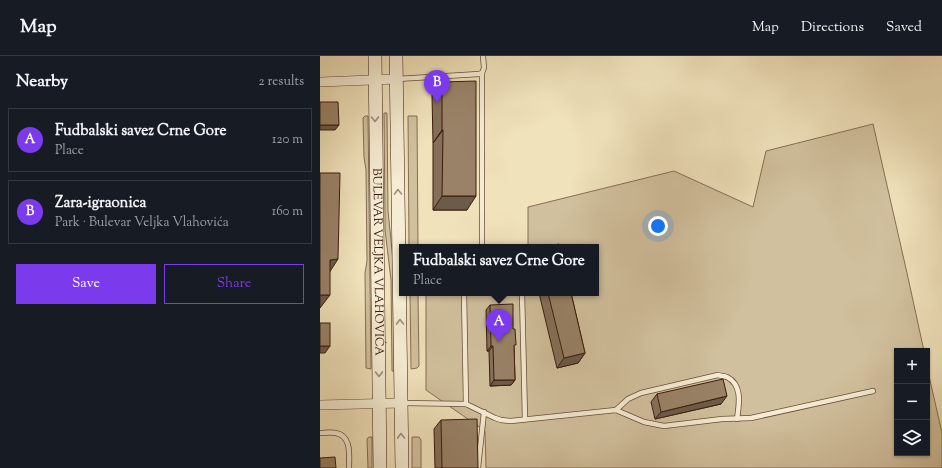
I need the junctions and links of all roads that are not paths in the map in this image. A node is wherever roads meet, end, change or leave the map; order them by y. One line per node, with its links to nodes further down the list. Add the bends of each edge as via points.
1 (375, 56): 6 (main road, BULEVAR VELJKA VLAHOVIĆA)
2 (396, 56): 5 (main road, BULEVAR VELJKA VLAHOVIĆA)
3 (483, 56): 4 (lane)
4 (482, 73): 5 (lane); 9 (lane)
5 (397, 79): 6 (street); 8 (main road, BULEVAR VELJKA VLAHOVIĆA, one-way to 5)
6 (375, 80): 7 (street); 15 (main road, BULEVAR VELJKA VLAHOVIĆA, one-way to 15)
7 (320, 82)
8 (399, 244)
9 (482, 244)
10 (400, 296): 14 (main road, BULEVAR VELJKA VLAHOVIĆA, one-way to 10)
11 (464, 296): 16 (lane)
12 (522, 296): 20 (lane)
13 (873, 391): 21 (lane)
14 (401, 403): 15 (street); 16 (lane); 25 (main road, BULEVAR VELJKA VLAHOVIĆA, one-way to 14)
15 (380, 404): 17 (street); 24 (main road, BULEVAR VELJKA VLAHOVIĆA)
16 (466, 404): 19 (lane)
17 (320, 405)
18 (616, 410): 20 (lane); 21 (lane, via 644,422 664,426); 21 (lane, via 628,399 641,393 718,375 726,376 734,382 738,391 740,403)
19 (484, 412): 20 (lane, via 500,420); 26 (lane)
20 (525, 419)
21 (737, 419)
22 (320, 433): 23 (lane, via 336,433 345,437 349,446)
23 (349, 468)
24 (380, 468)
25 (402, 468)
26 (478, 468)

